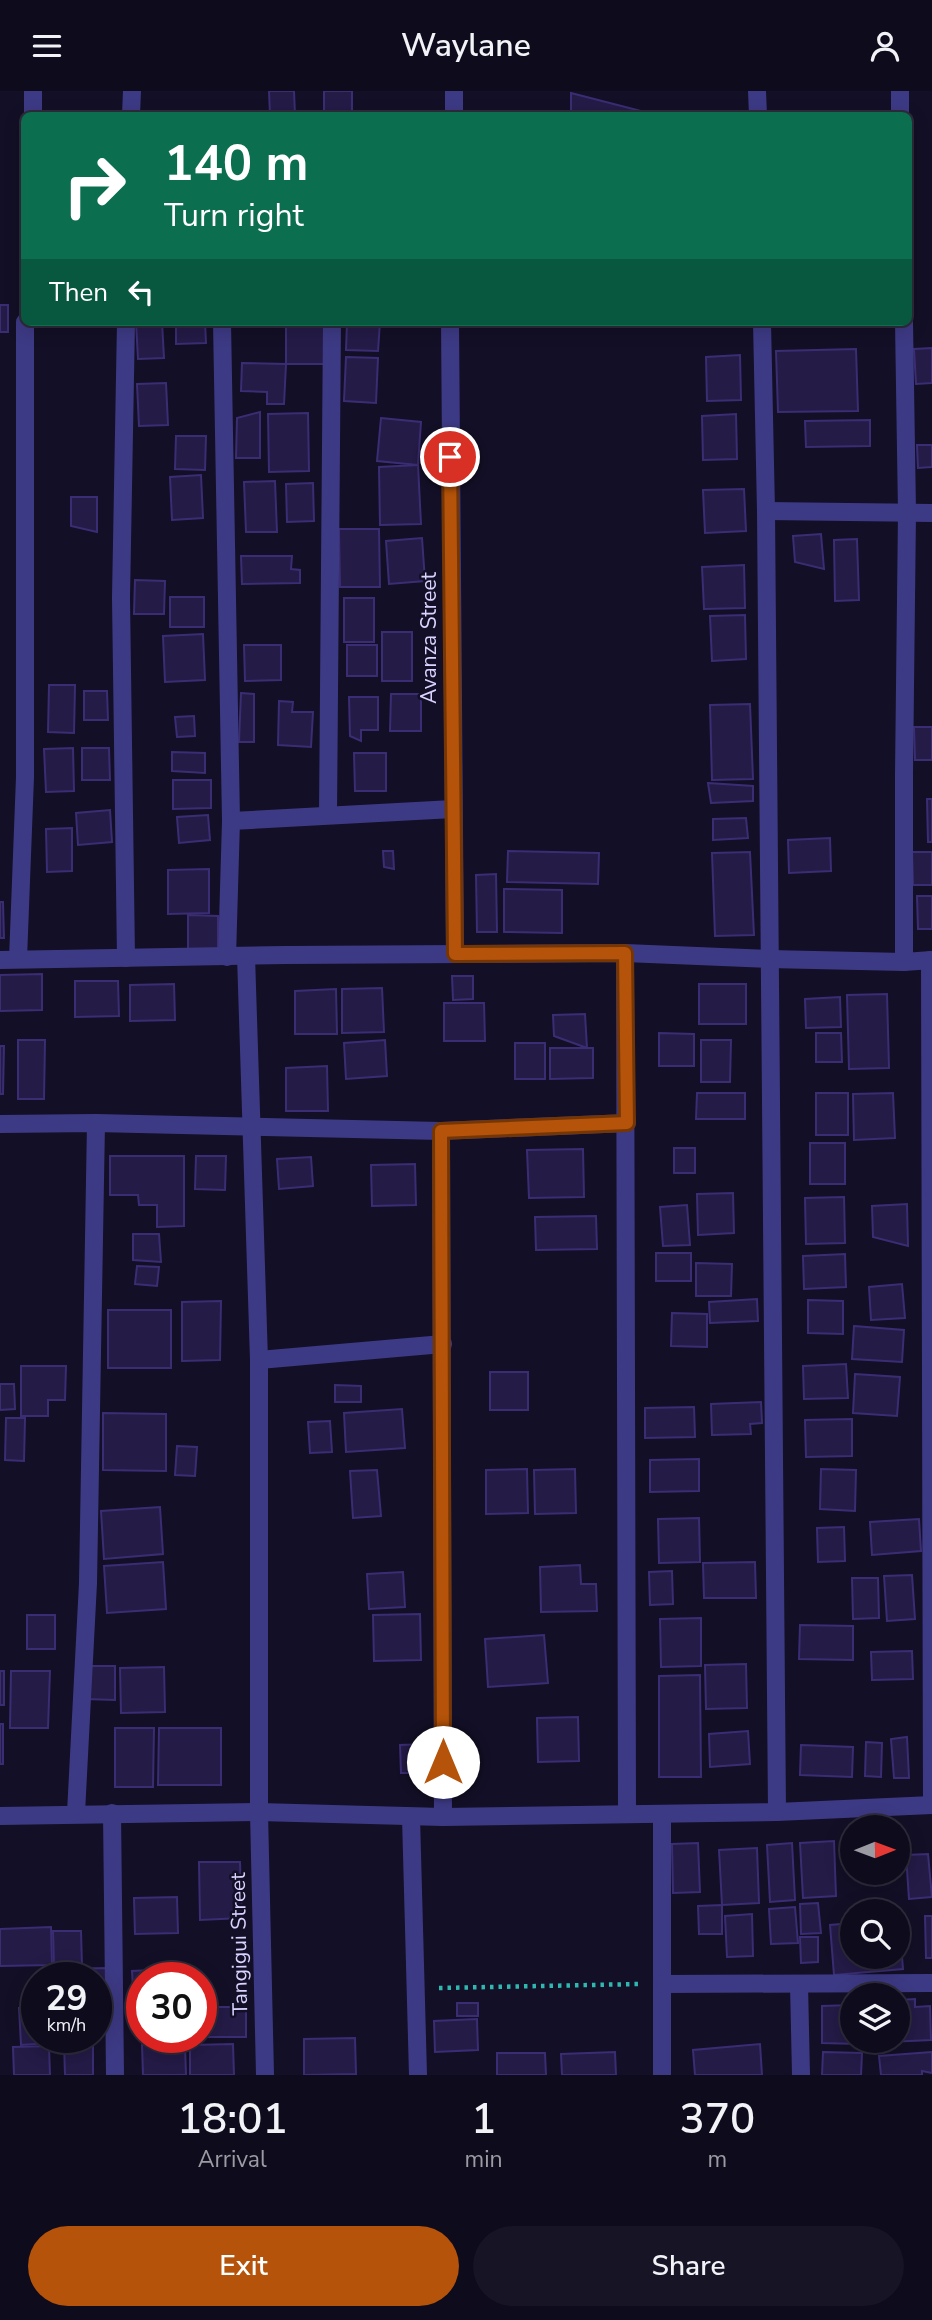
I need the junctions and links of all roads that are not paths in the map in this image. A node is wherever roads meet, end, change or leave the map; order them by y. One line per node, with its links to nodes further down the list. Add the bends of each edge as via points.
1 (33, 91): 6 (street)
2 (132, 91): 7 (street)
3 (454, 91): 8 (street)
4 (757, 91): 9 (street)
5 (900, 91): 10 (street)
6 (33, 112)
7 (131, 112)
8 (454, 112)
9 (758, 112)
10 (900, 112)
11 (25, 326): 29 (street, via 25,777)
12 (126, 326): 28 (street, via 121,598)
13 (222, 326): 23 (street)
14 (332, 326): 22 (street)
15 (450, 326): 21 (street, Avanza Street)
16 (762, 326): 18 (street)
17 (904, 326): 19 (street)
18 (766, 511): 19 (street); 30 (street)
19 (907, 512): 20 (street); 33 (street)
20 (932, 513)
21 (453, 809): 22 (street); 25 (street, Avanza Street)
22 (328, 815): 23 (street)
23 (231, 821): 27 (street)
24 (625, 953): 25 (street); 30 (street); 35 (street)
25 (455, 954): 26 (street)
26 (246, 956): 27 (street); 37 (street, Tangigui Street)
27 (227, 957): 28 (street)
28 (126, 958): 29 (street)
29 (18, 959): 31 (street)
30 (769, 959): 33 (street); 43 (street)
31 (0, 960)
32 (931, 960): 33 (street); 41 (street)
33 (904, 962)
34 (96, 1123): 36 (street); 37 (street); 44 (street, via 88,1583)
35 (627, 1123): 38 (street); 46 (street)
36 (0, 1124)
37 (252, 1126): 38 (street); 40 (street, Tangigui Street)
38 (441, 1131): 39 (street)
39 (443, 1344): 40 (street); 50 (street)
40 (259, 1360): 42 (street, Tangigui Street)
41 (932, 1805): 43 (street)
42 (259, 1812): 45 (street); 49 (street); 55 (street, Tangigui Street)
43 (777, 1812): 47 (street)
44 (76, 1813): 45 (street); 48 (street)
45 (112, 1813): 54 (street)
46 (627, 1814): 47 (street); 50 (street)
47 (662, 1814): 52 (street)
48 (0, 1816)
49 (411, 1817): 50 (street); 56 (street)
50 (443, 1817)
51 (932, 1983): 53 (street)
52 (662, 1984): 53 (street); 57 (street)
53 (799, 1984): 58 (street)
54 (115, 2075)
55 (265, 2075)
56 (418, 2075)
57 (662, 2075)
58 (801, 2075)

